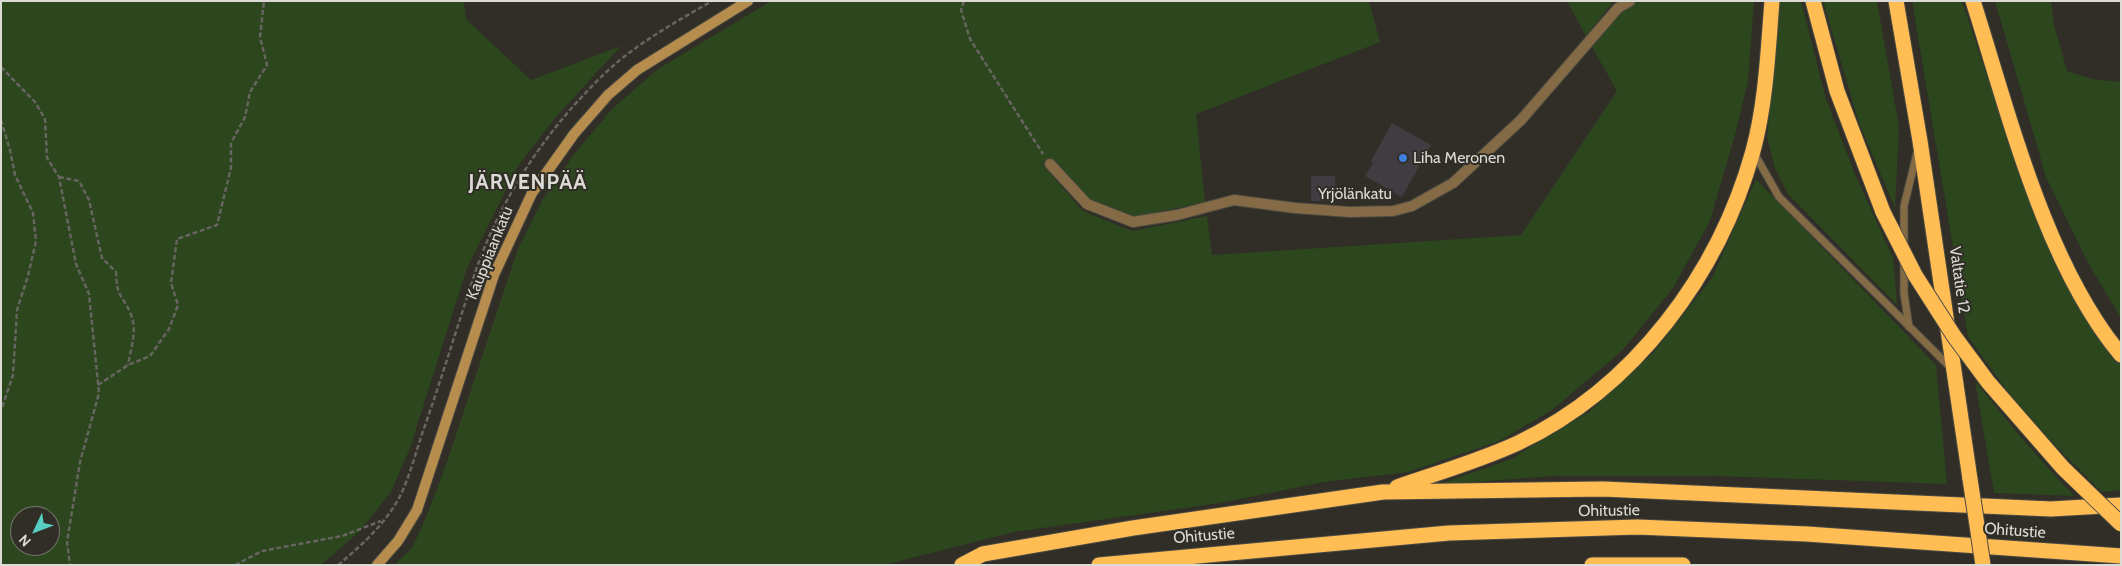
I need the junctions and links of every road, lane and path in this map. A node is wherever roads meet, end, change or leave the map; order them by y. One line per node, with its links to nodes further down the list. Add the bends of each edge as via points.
1 (264, 1): 17 (path, via 260,37 267,65 250,92 245,117 232,143 231,168 217,225 177,240 171,283 178,305 169,329 150,356)
2 (748, 1): 28 (street, Kauppiaankatu, via 687,36 637,70 608,95 574,134 532,193 494,275 417,510 398,541)
3 (964, 1): 13 (path, via 961,10 970,39)
4 (1630, 1): 13 (street, Yrjölänkatu, via 1618,8 1521,120 1473,166 1453,183 1412,206 1393,211 1350,212 1234,200 1177,215 1133,222 1087,204)
5 (1772, 1): 12 (highway, via 1766,68)
6 (1813, 1): 24 (highway, bridge, via 1837,91 1883,212 1915,275 1988,382 2063,468)
7 (1896, 1): 11 (highway, Valtatie 12)
8 (1973, 1): 16 (highway, via 2052,235 2091,315)
9 (1, 67): 14 (path, via 35,102 45,119 47,158)
10 (1, 120): 20 (path, via 15,175 33,213 36,241 17,310 13,375)
11 (1920, 141): 15 (lane, via 1904,206 1904,293); 18 (highway, Valtatie 12)
12 (1753, 150): 15 (lane, via 1779,197); 21 (highway, via 1734,209 1681,304 1647,347 1608,384 1563,417 1518,443)
13 (1050, 164)
14 (59, 177): 17 (path, via 79,181 89,200 102,258 116,272 116,291 130,312 134,335); 19 (path, via 76,264 89,294)
15 (1909, 327): 18 (lane)
16 (2121, 355)
17 (128, 366): 19 (path)
18 (1955, 371): 33 (highway, Valtatie 12, bridge)
19 (98, 385): 26 (path, via 99,392 80,462 67,542)
20 (1, 411)
21 (1383, 492): 22 (highway, via 1603,489 2051,509); 29 (highway, via 1039,544 983,554)
22 (2121, 505)
23 (382, 521): 27 (path, via 342,536 262,551)
24 (2121, 524)
25 (2121, 556): 30 (highway, Ohitustie, via 1807,534 1637,527 1450,533)
26 (70, 565)
27 (235, 565)
28 (377, 565)
29 (962, 565)
30 (1100, 565)
31 (1592, 565): 32 (highway)
32 (1683, 565)
33 (1983, 565)

